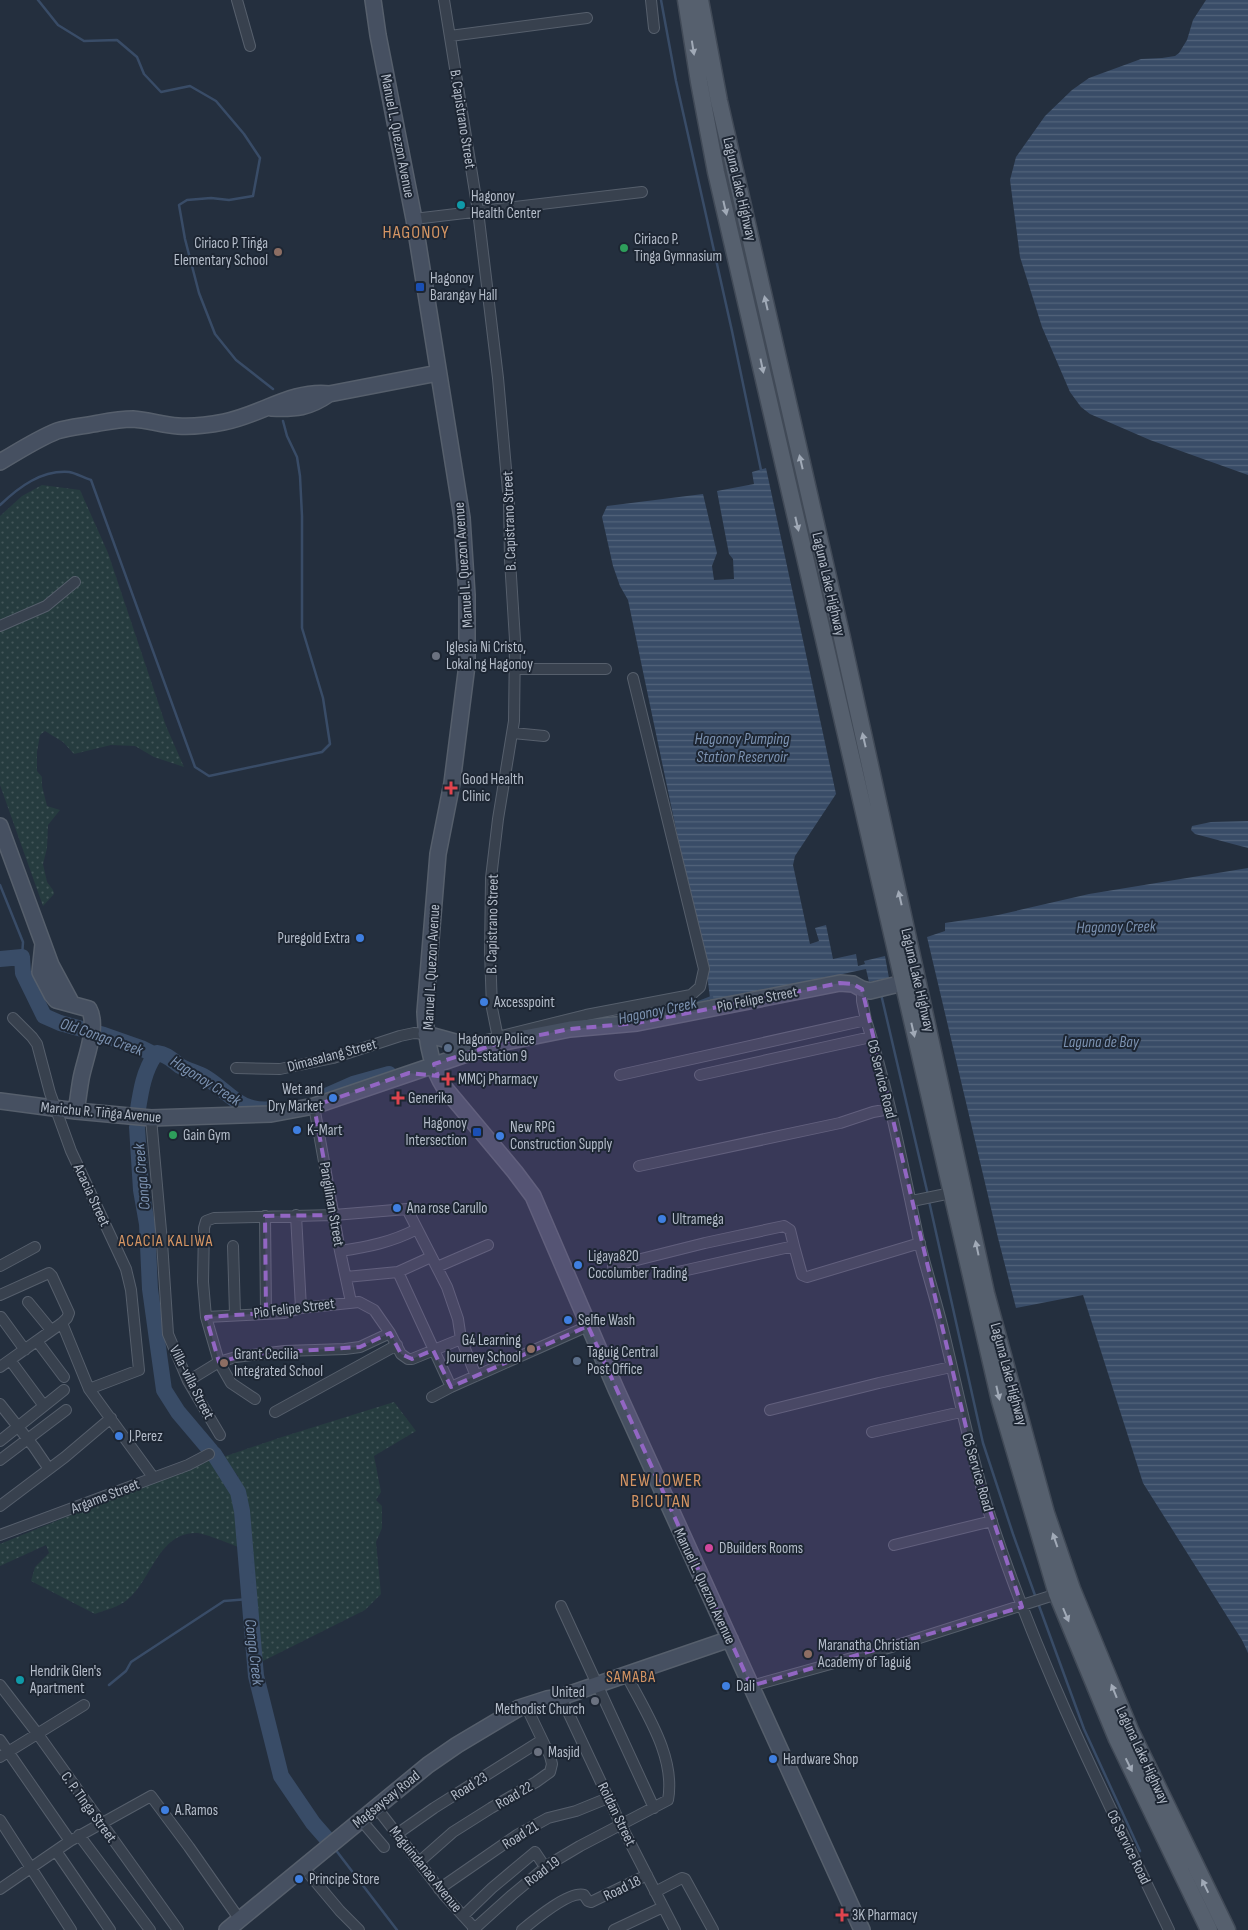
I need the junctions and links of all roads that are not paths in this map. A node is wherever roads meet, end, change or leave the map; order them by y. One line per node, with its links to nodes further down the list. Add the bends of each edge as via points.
1 (237, 0): 10 (street)
2 (373, 0): 13 (main road, Manuel L. Quezon Avenue)
3 (444, 0): 9 (street, B. Capistrano Street)
4 (651, 0): 8 (street)
5 (686, 0): 24 (main road, Laguna Lake Highway, one-way to 24, via 716,172)
6 (700, 0): 45 (main road, Laguna Lake Highway, one-way to 6, via 842,638 719,101)
7 (587, 18): 9 (street)
8 (654, 28)
9 (450, 36): 12 (street, B. Capistrano Street)
10 (250, 46)
11 (642, 192): 12 (street)
12 (478, 211): 13 (street); 18 (street, B. Capistrano Street, via 506,460)
13 (414, 219): 14 (main road, Manuel L. Quezon Avenue)
14 (438, 373): 15 (main road, via 330,394 306,406 270,408 226,422 176,426 133,419 114,420 59,431); 32 (main road, Manuel L. Quezon Avenue, via 462,518 468,651 452,783 438,854 425,1012)
15 (0, 462)
16 (76, 582): 17 (street, via 46,606)
17 (0, 626)
18 (515, 669): 19 (street); 21 (street, B. Capistrano Street)
19 (606, 669)
20 (633, 678): 26 (street, via 704,968 700,987 691,995)
21 (512, 733): 22 (street); 30 (street, B. Capistrano Street, via 491,878 491,998)
22 (544, 736)
23 (0, 826): 42 (main road, via 43,944 40,972 44,983 56,1000 89,1009 93,1020)
24 (898, 984): 25 (main road, Pio Felipe Street); 45 (main road, Laguna Lake Highway, one-way to 45)
25 (866, 990): 26 (main road, Pio Felipe Street, via 840,982); 28 (street, C6 Service Road, via 862,1001)
26 (636, 1015): 30 (main road, Pio Felipe Street)
27 (13, 1018): 40 (street, via 37,1044)
28 (866, 1020): 29 (street, C6 Service Road); 35 (street)
29 (871, 1037): 36 (street); 41 (street, C6 Service Road)
30 (498, 1040): 31 (street); 32 (main road, Pio Felipe Street)
31 (466, 1045): 32 (main road)
32 (430, 1050): 33 (street, Dimasalang Street, via 414,1033 333,1058 280,1069); 34 (main road, Marichu R. Tiñga Avenue); 37 (main road, Manuel L. Quezon Avenue)
33 (236, 1068)
34 (409, 1073): 37 (main road, via 432,1075); 39 (main road, Marichu R. Tiñga Avenue)
35 (620, 1076)
36 (700, 1076)
37 (440, 1081): 73 (main road, Manuel L. Quezon Avenue, via 533,1196)
38 (0, 1101): 40 (main road, Marichu R. Tiñga Avenue)
39 (314, 1106): 43 (main road, Marichu R. Tiñga Avenue, via 271,1114); 48 (street, Pangilinan Street)
40 (56, 1108): 42 (main road, Marichu R. Tiñga Avenue); 89 (street, Acacia Street, via 71,1151 126,1269 131,1290 139,1370)
41 (890, 1109): 44 (street, via 840,1123); 46 (street, C6 Service Road)
42 (76, 1111): 43 (main road, Marichu R. Tiñga Avenue)
43 (151, 1118): 87 (street, Villa-villa Street, via 168,1334)
44 (638, 1166)
45 (953, 1193): 46 (street); 113 (main road, Laguna Lake Highway, one-way to 113, via 1000,1400); 164 (main road, Laguna Lake Highway, one-way to 45, via 1131,1732 1072,1589 1046,1513 986,1293)
46 (915, 1201): 51 (street, C6 Service Road)
47 (296, 1215): 48 (street); 49 (street); 67 (street)
48 (334, 1215): 50 (street, via 407,1209); 56 (street, Pangilinan Street)
49 (265, 1216): 68 (street); 71 (street, via 206,1221 203,1282)
50 (417, 1228): 56 (street, via 400,1238 374,1246); 57 (street)
51 (920, 1243): 54 (street, via 807,1277 802,1275); 84 (street, C6 Service Road)
52 (488, 1245): 60 (street)
53 (233, 1246): 69 (street)
54 (794, 1246): 59 (street, via 790,1230 784,1226); 62 (street)
55 (35, 1247): 58 (street)
56 (340, 1251): 63 (street, Pangilinan Street)
57 (431, 1257): 60 (street); 61 (street, Pio Felipe Street)
58 (0, 1266)
59 (613, 1266)
60 (437, 1267): 76 (street, via 458,1319)
61 (398, 1272): 63 (street, Pio Felipe Street); 80 (street)
62 (678, 1272)
63 (346, 1277): 66 (street, Pangilinan Street)
64 (0, 1295): 72 (street, via 50,1273 69,1313)
65 (28, 1302): 74 (street)
66 (351, 1302): 67 (street, Pio Felipe Street); 75 (street, via 365,1304 374,1310)
67 (301, 1308): 68 (street, Pio Felipe Street, via 284,1313)
68 (266, 1313): 69 (street, Pio Felipe Street)
69 (235, 1314): 71 (street, Pio Felipe Street)
70 (1, 1317): 79 (street)
71 (206, 1317): 82 (street)
72 (62, 1323): 74 (street); 89 (street)
73 (588, 1326): 85 (street); 116 (main road, Manuel L. Quezon Avenue)
74 (51, 1330): 77 (street)
75 (390, 1333): 78 (street); 82 (street, via 360,1347 252,1354)
76 (461, 1339): 80 (street); 85 (street)
77 (37, 1341): 79 (street); 86 (street)
78 (397, 1345): 80 (street, via 408,1359); 97 (street)
79 (24, 1350): 81 (street)
80 (433, 1350): 88 (street)
81 (10, 1360): 83 (street); 94 (street)
82 (219, 1362): 87 (street); 92 (street, via 231,1383)
83 (0, 1367)
84 (951, 1367): 96 (street); 98 (street, C6 Service Road)
85 (476, 1376): 88 (street)
86 (64, 1377)
87 (188, 1381): 102 (street, Villa-villa Street)
88 (451, 1386): 91 (street)
89 (89, 1389): 99 (street)
90 (64, 1390): 94 (street)
91 (432, 1397)
92 (255, 1399)
93 (0, 1404): 100 (street)
94 (44, 1406): 100 (street)
95 (66, 1410): 103 (street)
96 (770, 1410)
97 (275, 1412)
98 (961, 1412): 101 (street); 110 (street, C6 Service Road)
99 (111, 1418): 107 (street); 108 (street)
100 (18, 1428): 103 (street); 104 (street)
101 (872, 1432)
102 (220, 1435)
103 (27, 1439): 106 (street); 107 (street)
104 (0, 1441)
105 (209, 1454): 108 (street, Argame Street)
106 (0, 1460)
107 (48, 1469): 109 (street)
108 (153, 1477): 111 (street, Argame Street)
109 (0, 1506)
110 (992, 1521): 112 (street); 115 (street, C6 Service Road)
111 (0, 1535)
112 (894, 1545)
113 (1050, 1596): 115 (street); 163 (main road, Laguna Lake Highway, one-way to 163)
114 (561, 1606): 119 (street)
115 (1024, 1606): 120 (street); 162 (street, C6 Service Road, via 1094,1774)
116 (730, 1639): 117 (main road, Magsaysay Road); 120 (main road, Manuel L. Quezon Avenue)
117 (626, 1674): 119 (main road, Magsaysay Road); 130 (street, via 667,1762 669,1798)
118 (0, 1685): 124 (street, C. P. TInga Street)
119 (597, 1685): 121 (main road, Magsaysay Road); 130 (street)
120 (751, 1686): 161 (main road, Manuel L. Quezon Avenue)
121 (561, 1697): 123 (main road, Magsaysay Road); 128 (street, Roldan Street)
122 (84, 1705): 124 (street)
123 (526, 1706): 126 (street, Road 22); 129 (main road, Magsaysay Road, via 443,1754)
124 (37, 1733): 127 (street); 133 (street, C. P. TInga Street)
125 (0, 1740): 127 (street)
126 (542, 1740): 135 (street, Road 23); 139 (street, Road 22, via 552,1764 550,1772 454,1832)
127 (4, 1754): 136 (street)
128 (608, 1798): 134 (street, Roldan Street); 145 (street, Road 21, via 548,1818 517,1835)
129 (376, 1807): 132 (main road, Magsaysay Road); 135 (street, Maguindanao Avenue)
130 (654, 1808): 134 (street, Road 19)
131 (0, 1820): 142 (street)
132 (361, 1820): 137 (street); 141 (main road, Magsaysay Road)
133 (100, 1823): 136 (street); 149 (street, via 152,1797); 154 (street, C. P. TInga Street)
134 (621, 1825): 140 (street, Road 19); 143 (street, Roldan Street)
135 (397, 1834): 139 (street, Maguindanao Avenue)
136 (75, 1838): 138 (street); 153 (street)
137 (384, 1847)
138 (56, 1851): 142 (street); 152 (street)
139 (418, 1862): 145 (street, Maguindanao Avenue)
140 (546, 1867): 148 (street, via 535,1852); 150 (street, Road 19)
141 (304, 1868): 149 (main road, Magsaysay Road); 156 (street)
142 (31, 1869): 144 (street); 151 (street)
143 (647, 1876): 146 (street, Roldan Street); 157 (street, Road 18, via 592,1902 584,1895 575,1895)
144 (0, 1889)
145 (439, 1889): 148 (street, Maguindanao Avenue)
146 (655, 1892): 147 (street, Roldan Street); 160 (street, via 685,1879)
147 (663, 1907): 158 (street); 159 (street, Roldan Street)
148 (463, 1916): 150 (street, Maguindanao Avenue)
149 (240, 1920): 155 (main road, Magsaysay Road)
150 (475, 1929)
151 (71, 1930)
152 (110, 1930)
153 (150, 1930)
154 (178, 1930)
155 (227, 1930)
156 (359, 1930)
157 (522, 1930)
158 (614, 1930)
159 (675, 1930)
160 (714, 1930)
161 (862, 1930)
162 (1169, 1930)
163 (1209, 1930)
164 (1226, 1930)

